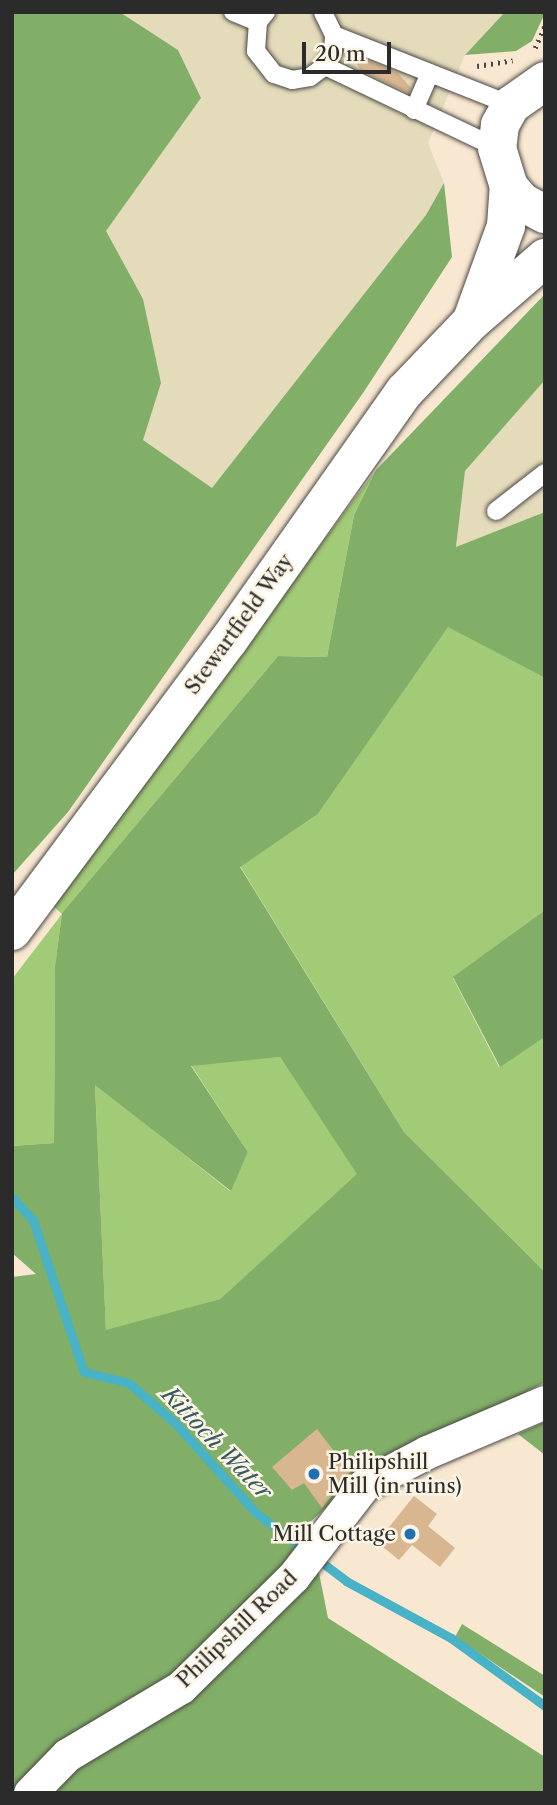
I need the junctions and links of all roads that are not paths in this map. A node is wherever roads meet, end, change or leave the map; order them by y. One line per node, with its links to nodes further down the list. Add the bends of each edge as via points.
1 (233, 12): 3 (lane)
2 (323, 12): 4 (lane)
3 (262, 17): 5 (lane, via 256,51 274,74 292,80 310,77)
4 (334, 35): 5 (lane); 6 (lane)
5 (325, 66): 9 (lane)
6 (430, 73): 8 (lane); 9 (lane)
7 (545, 81): 8 (street)
8 (511, 105): 10 (street, via 500,125)
9 (414, 110): 10 (lane)
10 (497, 148): 11 (street)
11 (509, 187): 12 (street, via 522,202); 14 (street, Stewartfield Way, via 506,226)
12 (545, 214)
13 (545, 258): 14 (street, Stewartfield Way)
14 (471, 322): 17 (street, Stewartfield Way, via 404,392 229,640)
15 (545, 473): 16 (lane)
16 (496, 511)
17 (12, 931)
18 (545, 1402): 19 (street, Philipshill Road, via 427,1452 364,1485 293,1577 181,1687 67,1755)
19 (30, 1793)

